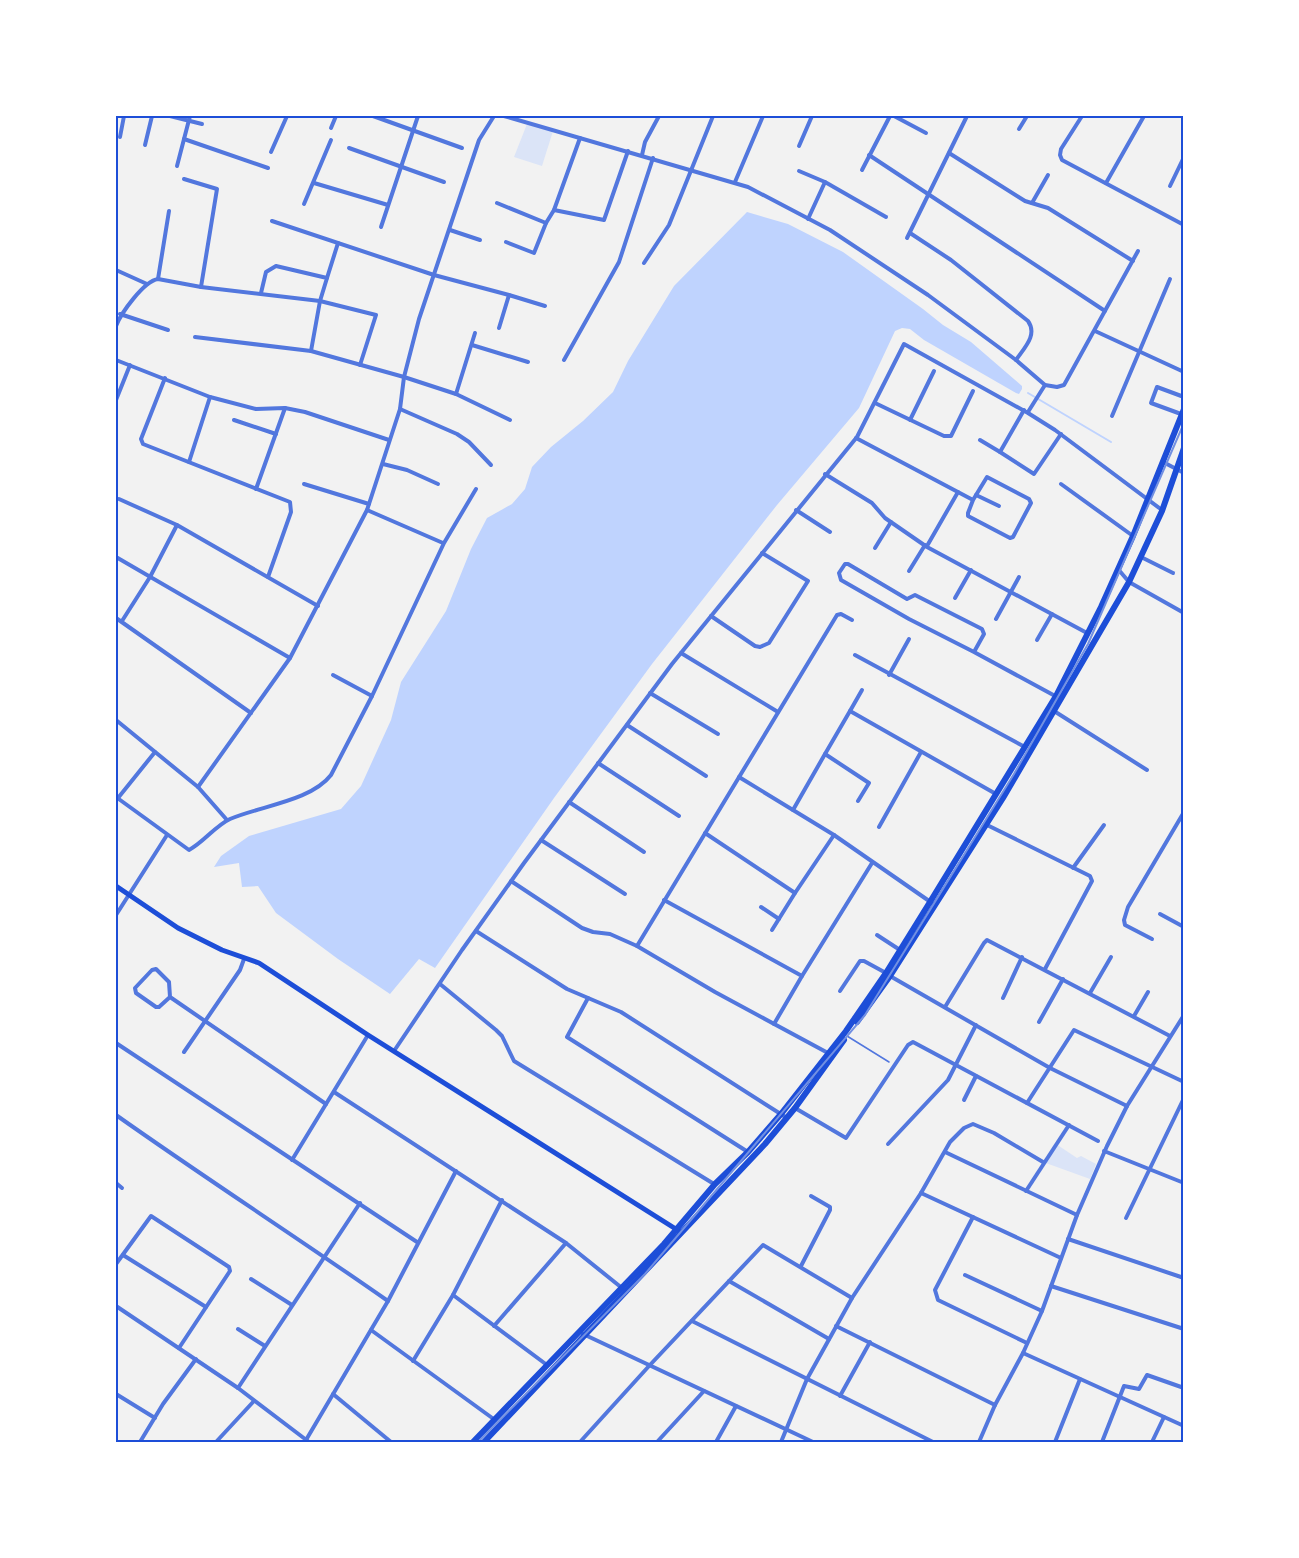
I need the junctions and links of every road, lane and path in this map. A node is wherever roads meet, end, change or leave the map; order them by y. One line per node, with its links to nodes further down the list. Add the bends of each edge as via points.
1 (124, 116): 25 (street)
2 (152, 116): 29 (street)
3 (170, 116): 19 (street)
4 (287, 116): 34 (street)
5 (336, 116): 21 (street)
6 (373, 116): 23 (street)
7 (418, 116): 23 (street)
8 (494, 116): 67 (street, via 479,140)
9 (504, 116): 26 (street)
10 (659, 116): 36 (street)
11 (713, 116): 43 (street)
12 (763, 116): 49 (street)
13 (812, 116): 30 (street)
14 (892, 116): 24 (street); 37 (street)
15 (968, 116): 35 (street)
16 (1027, 116): 22 (street)
17 (1082, 116): 52 (street, via 1060,155 1062,160)
18 (1144, 116): 52 (street)
19 (189, 118): 20 (street); 27 (street)
20 (202, 124)
21 (332, 128)
22 (1019, 129)
23 (414, 130): 31 (street); 41 (street)
24 (926, 133)
25 (120, 137)
26 (580, 138): 33 (street); 59 (street)
27 (184, 139): 40 (street); 42 (street)
28 (331, 140): 50 (street)
29 (145, 145)
30 (800, 146)
31 (462, 147)
32 (349, 148): 41 (street)
33 (628, 151): 36 (street); 59 (street, via 604,220)
34 (271, 153)
35 (949, 153): 54 (street); 57 (street)
36 (642, 155): 38 (street)
37 (870, 155): 44 (street); 54 (street)
38 (652, 158): 43 (street); 99 (street, via 619,262)
39 (1184, 158): 53 (street)
40 (177, 166)
41 (401, 167): 48 (street); 58 (street)
42 (268, 168)
43 (691, 170): 49 (street); 75 (street, via 669,225)
44 (862, 170)
45 (799, 171): 51 (street)
46 (1048, 176): 57 (street)
47 (184, 179): 82 (street, via 216,189)
48 (444, 182)
49 (735, 182): 62 (street)
50 (314, 183): 56 (street); 58 (street)
51 (825, 183): 61 (street); 62 (street)
52 (1106, 183): 65 (street)
53 (1170, 186)
54 (928, 195): 68 (street); 87 (street)
55 (497, 203): 64 (street)
56 (304, 204)
57 (1031, 204): 74 (street, via 1048,208)
58 (388, 205): 66 (street)
59 (554, 210): 64 (street)
60 (169, 211): 79 (street)
61 (886, 217)
62 (808, 219): 100 (street, via 928,295)
63 (272, 221): 72 (street)
64 (546, 223): 71 (street, via 534,253)
65 (1184, 225)
66 (381, 227)
67 (450, 230): 70 (street); 77 (street)
68 (910, 232): 69 (street); 100 (street, via 1028,321 1033,331)
69 (907, 238)
70 (480, 240)
71 (506, 242)
72 (338, 243): 77 (street); 78 (street)
73 (1138, 251): 74 (street)
74 (1133, 261): 87 (street)
75 (644, 263)
76 (116, 270): 81 (street)
77 (434, 275): 84 (street); 106 (street)
78 (327, 278): 83 (street, via 276,266 266,272); 85 (street)
79 (158, 279): 81 (street); 82 (street)
80 (1170, 279): 97 (street)
81 (147, 284): 88 (street)
82 (201, 287): 83 (street)
83 (261, 293): 85 (street)
84 (509, 295): 86 (street); 90 (street)
85 (320, 301): 96 (street); 102 (street, via 376,315)
86 (545, 306)
87 (1105, 311): 92 (street)
88 (120, 314): 89 (street); 91 (street)
89 (116, 326)
90 (499, 328)
91 (168, 330)
92 (1095, 331): 97 (street); 108 (street, via 1064,385)
93 (475, 333): 95 (street)
94 (195, 337): 96 (street)
95 (472, 345): 101 (street); 110 (street)
96 (311, 351): 102 (street)
97 (1140, 352): 105 (street); 119 (street)
98 (116, 360): 103 (street)
99 (564, 360)
100 (1016, 360): 108 (street)
101 (528, 362)
102 (360, 364): 106 (street)
103 (130, 366): 107 (street); 113 (street)
104 (934, 371): 122 (street)
105 (1184, 372)
106 (404, 377): 110 (street); 116 (street)
107 (165, 378): 111 (street); 130 (street, via 141,441)
108 (1043, 387): 118 (street)
109 (973, 391): 122 (street, via 951,436)
110 (456, 394): 121 (street)
111 (210, 397): 115 (street, via 256,409); 130 (street)
112 (1184, 397): 117 (street, via 1157,387 1151,403)
113 (116, 400)
114 (875, 403): 118 (street, via 904,344); 122 (street); 125 (street)
115 (285, 408): 123 (street); 126 (street)
116 (400, 410): 126 (street); 133 (street, via 457,434)
117 (1182, 411): 131 (main road)
118 (1026, 412): 124 (street); 129 (street)
119 (1112, 416)
120 (234, 420): 123 (street)
121 (510, 420)
122 (910, 420)
123 (276, 434): 140 (street)
124 (1061, 434): 129 (street, via 1034,474); 146 (street)
125 (856, 438): 136 (street); 142 (street)
126 (389, 440): 132 (street)
127 (980, 440): 129 (street)
128 (1184, 448): 134 (main road)
129 (1000, 452)
130 (189, 462): 140 (street)
131 (1162, 462): 134 (street); 146 (main road)
132 (383, 464): 138 (street); 147 (street)
133 (491, 465)
134 (1175, 468): 135 (street); 151 (main road)
135 (1184, 473)
136 (825, 474): 150 (street); 152 (street, via 872,503)
137 (304, 484): 147 (street)
138 (438, 484)
139 (1060, 484): 155 (street)
140 (256, 489): 167 (street, via 290,502 291,512)
141 (476, 489): 156 (street)
142 (958, 492): 145 (street); 157 (street)
143 (976, 495): 145 (street); 145 (street, via 987,477 1031,503 1012,537 1007,538 968,516); 148 (street)
144 (118, 499): 153 (street)
145 (973, 500)
146 (1146, 500): 151 (street); 155 (main road)
147 (369, 504): 149 (street)
148 (999, 506)
149 (367, 510): 156 (street); 172 (street)
150 (796, 510): 154 (street); 159 (street)
151 (1162, 511): 161 (main road)
152 (891, 522): 157 (street); 158 (street)
153 (177, 525): 166 (street); 167 (street)
154 (830, 532)
155 (1132, 536): 162 (main road)
156 (444, 543): 191 (street)
157 (926, 546): 163 (street); 164 (street)
158 (875, 548)
159 (762, 553): 175 (street); 175 (street, via 808,581 769,643 754,646)
160 (116, 557): 166 (street)
161 (1141, 557): 165 (street); 169 (main road)
162 (1118, 568): 169 (street); 180 (main road)
163 (971, 570): 170 (street); 171 (street)
164 (909, 571)
165 (1173, 573)
166 (150, 577): 179 (street); 186 (street)
167 (268, 577): 172 (street)
168 (1019, 577): 170 (street)
169 (1129, 582): 173 (street); 192 (main road)
170 (1011, 592): 174 (street); 177 (street)
171 (955, 598)
172 (318, 606): 186 (street)
173 (1184, 613)
174 (1052, 614): 180 (street); 182 (street)
175 (711, 616): 184 (street)
176 (116, 618): 179 (street)
177 (996, 619)
178 (852, 620): 195 (street, via 837,615)
179 (122, 621): 196 (street)
180 (1088, 634): 192 (main road)
181 (909, 639): 188 (street)
182 (1037, 640)
183 (974, 651): 183 (street, via 984,634 982,629 915,595 907,599 848,564 839,573 840,580 909,620); 192 (street)
184 (681, 653): 190 (street); 195 (street)
185 (855, 655): 188 (street)
186 (290, 658): 196 (street)
187 (333, 675): 191 (street)
188 (889, 675): 200 (street)
189 (862, 690): 193 (street)
190 (650, 693): 198 (street); 199 (street)
191 (372, 696): 216 (street, via 325,782)
192 (1058, 697): 194 (main road); 200 (main road)
193 (850, 711): 202 (street); 203 (street)
194 (1054, 711): 205 (street); 217 (main road)
195 (778, 712): 207 (street)
196 (251, 713): 208 (street)
197 (116, 720): 201 (street)
198 (627, 725): 204 (street); 206 (street)
199 (718, 734)
200 (1023, 746): 209 (main road)
201 (155, 752): 208 (street); 210 (street)
202 (921, 752): 209 (street); 219 (street)
203 (825, 754): 211 (street, via 869,783); 213 (street)
204 (598, 763): 212 (street); 215 (street)
205 (1147, 770)
206 (706, 776)
207 (739, 777): 213 (street); 220 (street)
208 (198, 787): 216 (street)
209 (997, 794): 233 (main road)
210 (117, 798): 221 (street)
211 (858, 801)
212 (569, 802): 223 (street); 224 (street)
213 (793, 810): 222 (street)
214 (1184, 812): 242 (street, via 1124,920 1125,925)
215 (679, 816)
216 (227, 820): 221 (street, via 189,850)
217 (985, 824): 226 (street); 233 (main road)
218 (1104, 825): 226 (street)
219 (879, 826)
220 (705, 833): 229 (street); 232 (street)
221 (166, 835): 231 (street)
222 (834, 835): 225 (street); 229 (street)
223 (541, 840): 227 (street); 230 (street)
224 (644, 852)
225 (872, 863): 233 (street); 250 (street)
226 (1073, 868): 248 (street, via 1092,881)
227 (511, 881): 240 (street); 243 (street, via 582,928 610,934)
228 (116, 886): 231 (main road)
229 (795, 893): 237 (street)
230 (625, 894)
231 (128, 895): 236 (street); 247 (main road, via 178,928)
232 (664, 900): 243 (street); 250 (street)
233 (933, 904): 244 (main road); 249 (main road)
234 (760, 907): 237 (street)
235 (1160, 914): 238 (street)
236 (116, 915)
237 (779, 918): 239 (street)
238 (1184, 927)
239 (772, 930)
240 (476, 931): 252 (street); 257 (street, via 567,989)
241 (877, 935): 244 (street)
242 (1152, 939)
243 (637, 946): 264 (street)
244 (900, 950): 249 (main road)
245 (1022, 957): 248 (street); 258 (street); 259 (street, via 987,940)
246 (1111, 957): 255 (street)
247 (244, 959): 262 (street); 266 (main road, via 258,963)
248 (1045, 969): 251 (street)
249 (888, 974): 253 (street, via 860,961); 259 (street); 267 (main road); 272 (main road)
250 (802, 975): 264 (street)
251 (1063, 979): 255 (street); 263 (street)
252 (440, 984): 270 (street); 301 (street, via 502,1036 514,1061)
253 (840, 991)
254 (1148, 992): 260 (street)
255 (1090, 993): 260 (street)
256 (170, 997): 256 (street, via 156,1007 136,993 135,988 156,969 169,982); 262 (street)
257 (588, 998): 286 (street, via 621,1012); 293 (street, via 567,1037)
258 (1003, 998)
259 (945, 1007): 265 (street)
260 (1134, 1016): 268 (street)
261 (1184, 1016): 268 (street)
262 (204, 1022): 271 (street); 283 (street)
263 (1039, 1023)
264 (774, 1024): 272 (street)
265 (976, 1025): 274 (street); 276 (street)
266 (368, 1035): 270 (main road); 279 (street)
267 (847, 1036): 273 (lane); 285 (main road)
268 (1170, 1036): 275 (street)
269 (116, 1043): 295 (street)
270 (394, 1051): 311 (main road)
271 (184, 1052)
272 (828, 1053): 286 (main road)
273 (890, 1062)
274 (956, 1065): 277 (street); 285 (street, via 913,1042 908,1045 846,1138); 291 (street, via 948,1080)
275 (1150, 1067): 276 (street, via 1074,1030); 278 (street); 284 (street)
276 (1050, 1068): 282 (street); 284 (street)
277 (976, 1076): 281 (street); 282 (street)
278 (1184, 1082)
279 (334, 1092): 283 (street); 298 (street)
280 (1184, 1098): 297 (street)
281 (964, 1100)
282 (1027, 1103): 289 (street)
283 (326, 1104): 295 (street)
284 (1126, 1106): 292 (street)
285 (795, 1108): 288 (main road)
286 (781, 1114): 288 (street); 293 (main road)
287 (116, 1115): 316 (street)
288 (787, 1118): 311 (main road)
289 (1069, 1125): 290 (street); 296 (street)
290 (1098, 1141)
291 (888, 1144)
292 (1104, 1151): 297 (street); 308 (street)
293 (748, 1152): 301 (main road)
294 (944, 1152): 296 (street, via 964,1128 973,1124); 303 (street); 304 (street)
295 (292, 1160): 307 (street)
296 (1043, 1162): 303 (street)
297 (1149, 1169): 300 (street); 310 (street)
298 (456, 1171): 306 (street); 313 (street)
299 (116, 1183): 302 (street)
300 (1184, 1183)
301 (715, 1184): 311 (main road)
302 (122, 1188)
303 (1026, 1191): 308 (street)
304 (921, 1193): 309 (street); 327 (street)
305 (811, 1196): 319 (street, via 830,1210)
306 (502, 1200): 314 (street); 326 (street)
307 (360, 1203): 313 (street); 316 (street)
308 (1077, 1215): 312 (street)
309 (973, 1217): 317 (street); 342 (street, via 935,1290 938,1300)
310 (1126, 1218)
311 (679, 1231): 325 (main road); 339 (main road)
312 (1068, 1239): 317 (street); 321 (street)
313 (417, 1242): 328 (street)
314 (566, 1243): 325 (street); 334 (street)
315 (123, 1255): 318 (street); 331 (street); 331 (street, via 153,1216 230,1268)
316 (325, 1257): 328 (street); 329 (street)
317 (1061, 1258): 324 (street)
318 (116, 1264)
319 (801, 1266): 323 (street, via 763,1245); 327 (street)
320 (965, 1275): 332 (street)
321 (1184, 1278)
322 (251, 1279): 329 (street)
323 (729, 1281): 333 (street); 340 (street)
324 (1051, 1286): 332 (street); 337 (street)
325 (622, 1288): 339 (main road)
326 (453, 1295): 334 (street); 347 (street)
327 (852, 1298): 335 (street)
328 (388, 1301): 338 (street)
329 (292, 1305): 343 (street)
330 (116, 1306): 344 (street)
331 (206, 1307): 344 (street)
332 (1042, 1311): 342 (street)
333 (692, 1321): 349 (street); 350 (street)
334 (494, 1326): 348 (street)
335 (836, 1326): 340 (street); 341 (street)
336 (238, 1329): 343 (street)
337 (1184, 1329)
338 (371, 1330): 347 (street); 356 (street)
339 (582, 1333): 348 (main road); 349 (street); 369 (main road)
340 (829, 1340): 350 (street)
341 (870, 1342): 357 (street); 360 (street)
342 (1027, 1343): 345 (street)
343 (265, 1346): 352 (street)
344 (179, 1348): 346 (street)
345 (1023, 1353): 351 (street); 360 (street)
346 (196, 1359): 352 (street); 363 (street)
347 (413, 1360): 364 (street)
348 (547, 1365): 364 (main road)
349 (649, 1366): 354 (street); 373 (street)
350 (807, 1379): 357 (street); 366 (street)
351 (1080, 1379): 358 (street); 380 (street)
352 (238, 1388): 359 (street)
353 (1184, 1388): 358 (street, via 1147,1375 1139,1389 1124,1386)
354 (704, 1392): 361 (street); 374 (street)
355 (116, 1394): 363 (street)
356 (333, 1394): 367 (street); 372 (street)
357 (840, 1396): 378 (street)
358 (1120, 1396): 362 (street); 381 (street)
359 (254, 1401): 367 (street); 371 (street)
360 (995, 1405): 368 (street)
361 (736, 1406): 366 (street); 375 (street)
362 (1164, 1417): 365 (street); 382 (street)
363 (154, 1418): 370 (street)
364 (495, 1420): 369 (main road)
365 (1184, 1426)
366 (787, 1430): 376 (street); 377 (street)
367 (307, 1441)
368 (980, 1441): 379 (street)
369 (481, 1442)
370 (140, 1443)
371 (216, 1443)
372 (391, 1443)
373 (580, 1443)
374 (657, 1443)
375 (716, 1443)
376 (781, 1443)
377 (813, 1443)
378 (933, 1443)
379 (987, 1443)
380 (1055, 1443)
381 (1102, 1443)
382 (1152, 1443)

